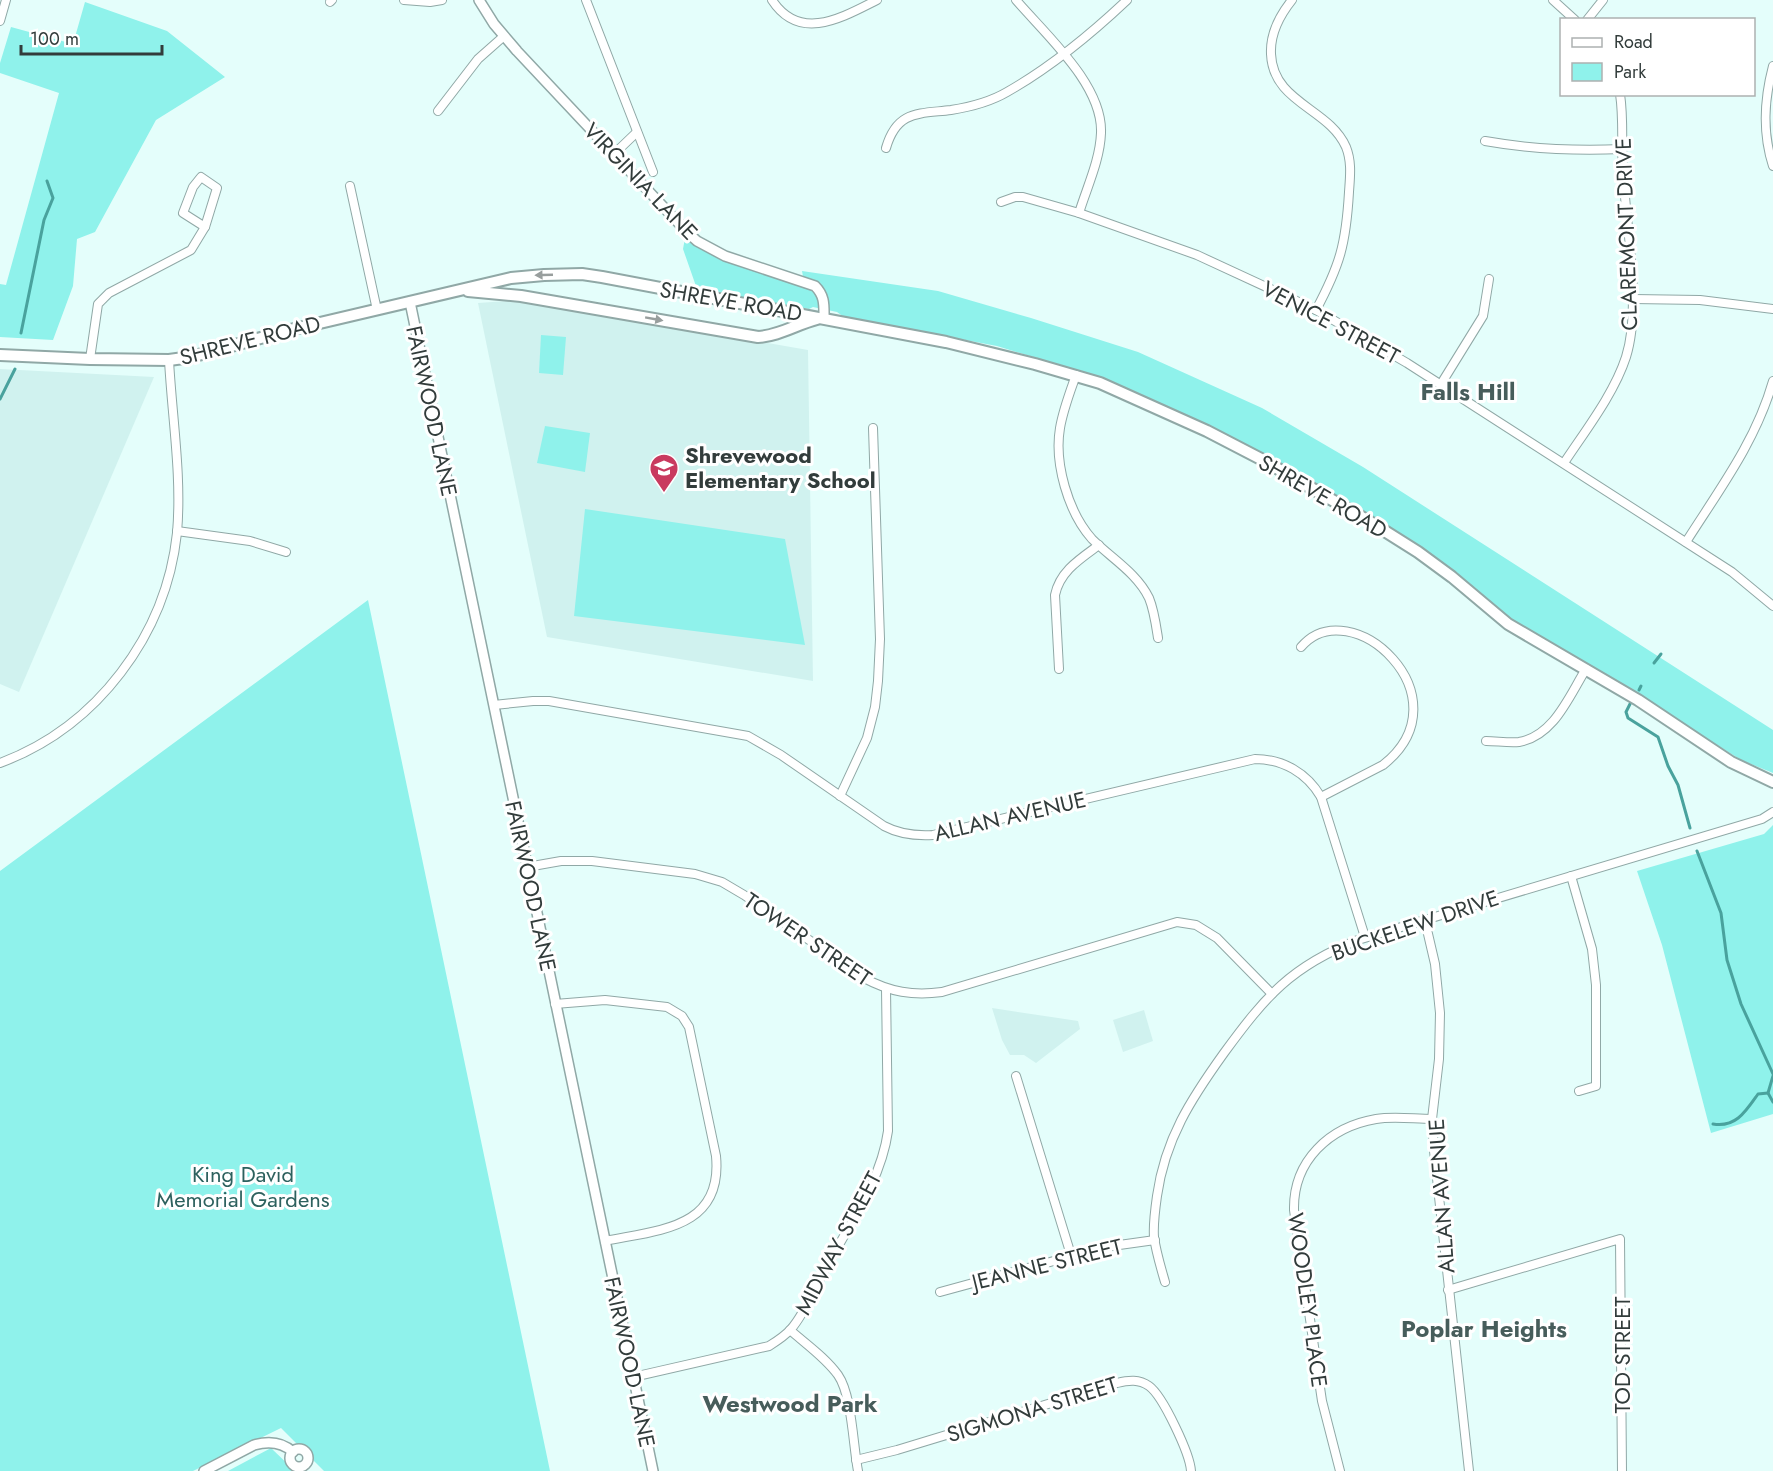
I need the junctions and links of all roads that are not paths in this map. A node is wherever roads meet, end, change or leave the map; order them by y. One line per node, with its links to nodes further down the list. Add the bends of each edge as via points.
1 (6, 0): 15 (street)
2 (404, 0): 3 (street)
3 (442, 0)
4 (479, 0): 16 (street, VIRGINIA LANE)
5 (586, 0): 22 (street)
6 (772, 0): 7 (street, via 791,18 818,24 837,20)
7 (877, 0)
8 (1016, 0): 17 (street)
9 (1127, 0): 17 (street)
10 (1291, 0): 40 (street, via 1272,39 1274,72 1285,91 1340,136 1350,169 1345,241 1333,278)
11 (1553, 0): 13 (street)
12 (1604, 0): 14 (street)
13 (1573, 18)
14 (1589, 18)
15 (0, 21)
16 (504, 36): 20 (street, via 477,59); 26 (street, VIRGINIA LANE)
17 (1063, 54): 24 (street, via 1021,84 986,102 908,116 894,129); 31 (street, via 1085,80 1101,119 1099,151)
18 (1773, 66): 21 (street, via 1766,101)
19 (1620, 96): 25 (street, CLAREMONT DRIVE)
20 (438, 111)
21 (1769, 119): 27 (street, via 1766,137)
22 (637, 132): 26 (street); 28 (street)
23 (1485, 141): 25 (street, via 1545,148)
24 (886, 148)
25 (1622, 149): 35 (street, CLAREMONT DRIVE)
26 (614, 154): 41 (street, VIRGINIA LANE, via 698,241 725,256 814,286 824,301)
27 (1773, 166)
28 (653, 172)
29 (350, 186): 38 (street)
30 (1001, 202): 31 (street, VENICE STREET, via 1023,197)
31 (1079, 213): 40 (street, VENICE STREET, via 1197,255)
32 (205, 227): 32 (street, via 218,188 201,177 183,213); 44 (street, via 192,250 109,293 98,304)
33 (1490, 279): 48 (street, via 1483,316)
34 (461, 290): 36 (main road, SHREVE ROAD); 39 (main road, SHREVE ROAD, one-way to 34, via 582,274 522,276); 42 (main road, SHREVE ROAD, one-way to 42, via 520,296 758,338)
35 (1633, 299): 37 (street, via 1700,300); 50 (street, CLAREMONT DRIVE, via 1631,340 1622,368)
36 (410, 302): 38 (main road, SHREVE ROAD); 60 (street, FAIRWOOD LANE)
37 (1773, 309)
38 (377, 310): 45 (main road, SHREVE ROAD)
39 (786, 310): 41 (main road, SHREVE ROAD); 42 (main road, via 789,321)
40 (1316, 310): 48 (street, VENICE STREET)
41 (824, 318): 42 (main road, SHREVE ROAD); 46 (main road, SHREVE ROAD, via 946,342)
42 (782, 332)
43 (0, 355): 44 (main road, SHREVE ROAD)
44 (90, 359): 45 (main road, SHREVE ROAD)
45 (169, 360): 51 (street)
46 (1076, 375): 53 (street, via 1059,429 1059,453 1073,512); 59 (main road, SHREVE ROAD, via 1150,405 1262,459 1418,552 1508,624)
47 (1773, 381): 52 (street, via 1761,417 1741,456)
48 (1441, 384): 50 (street, VENICE STREET)
49 (873, 428): 64 (street, via 878,681 867,738)
50 (1564, 463): 52 (street, VENICE STREET)
51 (177, 531): 54 (street, via 250,541); 62 (street, via 161,600 125,667 98,700 72,723 33,748)
52 (1686, 542): 55 (street, VENICE STREET, via 1732,572)
53 (1099, 545): 56 (street, via 1143,588 1153,610); 58 (street, via 1067,570 1056,587)
54 (286, 552)
55 (1773, 606)
56 (1158, 638)
57 (1301, 648): 65 (street, via 1311,638 1330,631 1367,639 1395,661 1413,698 1412,723 1392,758)
58 (1059, 669)
59 (1586, 669): 61 (street, via 1556,718 1538,735 1519,742); 63 (main road, SHREVE ROAD, via 1731,762)
60 (494, 705): 64 (street, ALLAN AVENUE, via 549,701 739,734 760,742); 67 (street, FAIRWOOD LANE)
61 (1486, 741)
62 (0, 762)
63 (1773, 782)
64 (840, 796): 65 (street, ALLAN AVENUE, via 891,830 913,835 927,835 1255,759 1275,761 1300,772)
65 (1321, 797): 70 (street, ALLAN AVENUE)
66 (1773, 812): 68 (street, BUCKELEW DRIVE, via 1762,819)
67 (527, 867): 71 (street, TOWER STREET, via 592,861 695,874 722,882); 73 (street, FAIRWOOD LANE)
68 (1571, 876): 69 (street, BUCKELEW DRIVE); 75 (street, via 1592,949 1596,985 1596,1086)
69 (1425, 921): 70 (street, BUCKELEW DRIVE); 76 (street, ALLAN AVENUE, via 1440,1013)
70 (1365, 937): 72 (street, BUCKELEW DRIVE, via 1305,966)
71 (886, 989): 72 (street, TOWER STREET, via 914,994 942,992 1177,922 1196,925 1217,938); 83 (street, MIDWAY STREET, via 886,1148 868,1190)
72 (1272, 994): 77 (street, BUCKELEW DRIVE, via 1207,1077 1175,1131 1160,1179)
73 (555, 1004): 78 (street, FAIRWOOD LANE); 78 (street, via 605,1000 667,1007 682,1016 689,1027 717,1156 715,1186 703,1208 694,1215 674,1227)
74 (1017, 1076): 79 (street)
75 (1579, 1092)
76 (1432, 1119): 81 (street, ALLAN AVENUE); 91 (street, WOODLEY PLACE, via 1378,1119 1349,1126 1321,1144 1308,1158 1298,1179 1294,1210 1322,1401)
77 (1155, 1240): 79 (street, JEANNE STREET); 80 (street, BUCKELEW DRIVE)
78 (605, 1241): 84 (street, FAIRWOOD LANE)
79 (1071, 1255): 82 (street, JEANNE STREET)
80 (1165, 1282)
81 (1448, 1290): 92 (street, ALLAN AVENUE); 93 (street, TOD STREET, via 1620,1239)
82 (940, 1292)
83 (790, 1330): 84 (street, MIDWAY STREET, via 769,1346); 85 (street, via 840,1378 847,1398)
84 (633, 1377): 88 (street, FAIRWOOD LANE)
85 (856, 1460): 89 (street); 90 (street, SIGMONA STREET, via 1135,1380 1150,1386 1159,1397 1188,1454)
86 (308, 1468): 87 (street, via 306,1453 293,1452 281,1444 263,1443)
87 (204, 1471)
88 (652, 1471)
89 (858, 1471)
90 (1191, 1471)
91 (1340, 1471)
92 (1469, 1471)
93 (1622, 1471)

